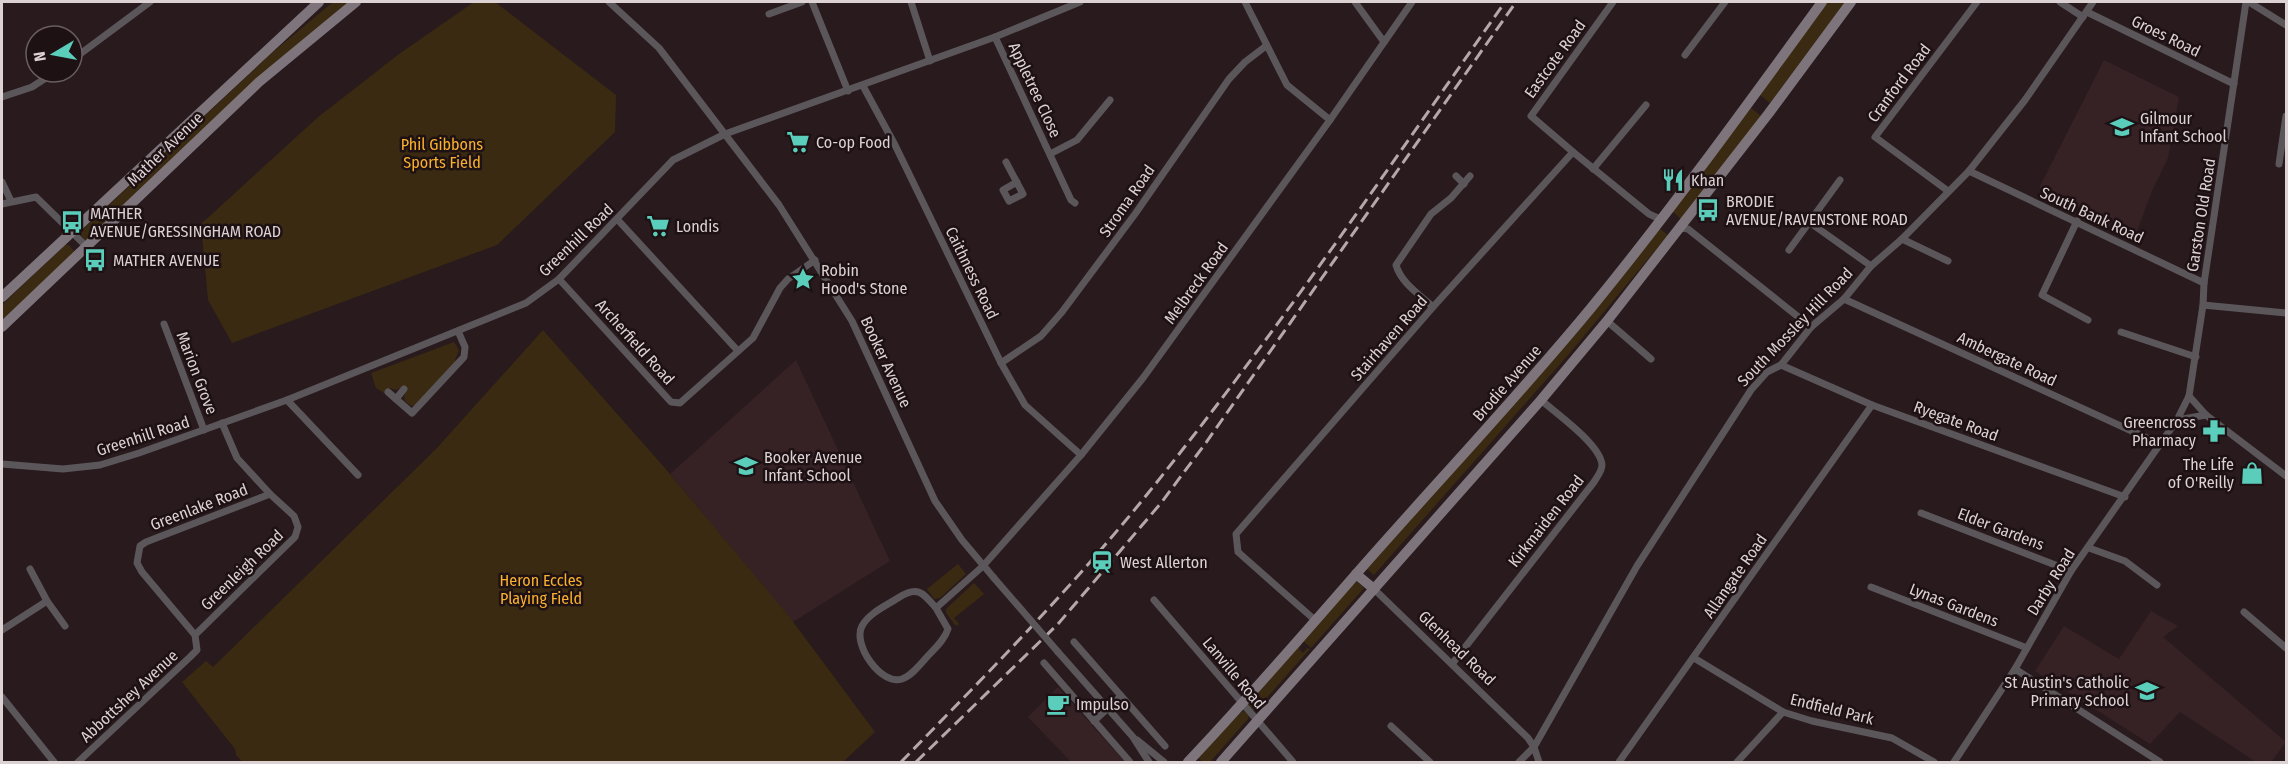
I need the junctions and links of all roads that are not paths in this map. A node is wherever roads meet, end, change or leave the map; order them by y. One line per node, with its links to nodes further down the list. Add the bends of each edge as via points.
1 (150, 2): 26 (street)
2 (319, 2): 63 (street, Mather Avenue)
3 (356, 2): 65 (street, Mather Avenue, via 259,82)
4 (609, 2): 40 (street, Booker Avenue, via 659,48)
5 (802, 2): 20 (street)
6 (812, 2): 32 (street)
7 (911, 2): 28 (street)
8 (1080, 2): 23 (street, Greenhill Road)
9 (1245, 2): 25 (street)
10 (1355, 2): 24 (street)
11 (1412, 2): 24 (street, Melbreck Road)
12 (1613, 2): 41 (street, Eastcote Road, via 1531,116)
13 (1725, 2): 27 (street)
14 (1822, 2): 35 (street, Brodie Avenue)
15 (1851, 2): 37 (street)
16 (1977, 2): 54 (street, Cranford Road, via 1875,137)
17 (2060, 2): 21 (street)
18 (2093, 2): 21 (street, South Mossley Hill Road)
19 (2248, 2): 22 (street); 30 (street, Garston Old Road)
20 (769, 14)
21 (2085, 14): 30 (street, Groes Road); 47 (street, South Mossley Hill Road)
22 (2286, 25)
23 (995, 37): 28 (street, Greenhill Road); 42 (street, Appletree Close)
24 (1384, 42): 39 (street, Melbreck Road)
25 (1266, 46): 39 (street, via 1287,86); 87 (street, Stroma Road, via 1229,79 1062,312 1041,336)
26 (84, 51)
27 (1685, 55)
28 (930, 61): 31 (street, Greenhill Road)
29 (37, 84): 33 (street)
30 (2234, 84): 71 (street, Garston Old Road)
31 (863, 86): 32 (street, Greenhill Road); 87 (street, Caithness Road)
32 (848, 91): 40 (street, Greenhill Road)
33 (2, 97)
34 (1110, 100): 42 (street, Appletree Close, via 1077,140)
35 (1751, 100): 37 (street); 59 (street, Brodie Avenue)
36 (1646, 105): 46 (street)
37 (1768, 113): 62 (street)
38 (2286, 116): 43 (street)
39 (1330, 120): 101 (street, Melbreck Road, via 1163,350)
40 (725, 134): 58 (street, Greenhill Road, via 674,160); 67 (street, Booker Avenue)
41 (1573, 152): 46 (street); 75 (street, Stairhaven Road)
42 (1050, 154): 56 (street, Appletree Close)
43 (2284, 155): 45 (street)
44 (1006, 162): 52 (street)
45 (2279, 164)
46 (1593, 169): 59 (street)
47 (1969, 171): 54 (street, South Mossley Hill Road); 60 (street, South Bank Road)
48 (1456, 176): 53 (street)
49 (1470, 176): 53 (street)
50 (1840, 180): 61 (street)
51 (2, 182): 55 (street)
52 (1017, 183)
53 (1464, 184): 75 (street, via 1431,214 1396,266 1398,274)
54 (1947, 191): 64 (street, South Mossley Hill Road)
55 (11, 201): 57 (street); 63 (street, via 36,197)
56 (1074, 203)
57 (2, 204)
58 (617, 219): 70 (street, Greenhill Road); 84 (street)
59 (1660, 219): 62 (street); 112 (street, Brodie Avenue, via 1527,384)
60 (2077, 221): 71 (street, South Bank Road); 77 (street, via 2042,295)
61 (1809, 222): 66 (street); 69 (street)
62 (1681, 228): 78 (street); 81 (street, via 1688,229)
63 (73, 233): 65 (street); 72 (street, Mather Avenue)
64 (1902, 239): 68 (street); 69 (street, South Mossley Hill Road)
65 (86, 246): 80 (street, Mather Avenue)
66 (1789, 250)
67 (815, 260): 84 (street, Archerfield Road, via 780,288 757,332); 109 (street, Booker Avenue, via 852,321 935,501)
68 (1948, 261)
69 (1871, 266): 73 (street, South Mossley Hill Road)
70 (559, 279): 82 (street, Greenhill Road, via 526,303); 84 (street, Archerfield Road, via 673,404 680,403)
71 (2204, 283): 74 (street, Garston Old Road)
72 (2, 297)
73 (1844, 299): 81 (street, South Mossley Hill Road); 100 (street, Ambergate Road)
74 (2203, 305): 76 (street); 85 (street, Garston Old Road)
75 (1433, 307): 120 (street, Stairhaven Road, via 1236,534 1238,552)
76 (2286, 313)
77 (2088, 320)
78 (1607, 321): 86 (street); 94 (street)
79 (164, 324): 99 (street, Marion Grove)
80 (2, 327)
81 (1811, 327): 88 (street, South Mossley Hill Road)
82 (459, 331): 92 (street, via 466,350 464,357 411,413); 93 (street, Greenhill Road)
83 (2121, 332): 85 (street)
84 (738, 351)
85 (2196, 357): 91 (street, Garston Old Road)
86 (1651, 359)
87 (1001, 363): 101 (street, Caithness Road, via 1025,405)
88 (1781, 365): 95 (street, Ryegate Road); 141 (street, South Mossley Hill Road, via 1767,372 1750,390 1724,430 1637,566)
89 (404, 389): 92 (street)
90 (388, 392): 92 (street)
91 (2189, 396): 96 (street); 97 (street, Garston Old Road)
92 (396, 399)
93 (287, 400): 98 (street, Greenhill Road); 104 (street)
94 (1541, 400): 115 (street); 129 (street, Kirkmaiden Road, via 1590,443 1600,456 1602,468)
95 (1872, 405): 106 (street, Ryegate Road); 127 (street, Allangate Road)
96 (2206, 415): 97 (street); 103 (street)
97 (2177, 420): 100 (street, Darby Road)
98 (222, 423): 99 (street, Greenhill Road); 105 (street, Greenleigh Road, via 237,458)
99 (204, 430): 102 (street, Greenhill Road, via 100,465 63,469)
100 (2160, 444): 106 (street, Darby Road)
101 (1081, 455): 109 (street, Melbreck Road)
102 (2, 464)
103 (2286, 473)
104 (358, 475)
105 (270, 494): 123 (street, Greenleigh Road, via 294,516 298,527 295,537); 123 (street, Greenlake Road, via 140,546 137,563 142,572)
106 (2125, 497): 108 (street, Darby Road)
107 (1921, 513): 111 (street, Elder Gardens)
108 (2089, 548): 111 (street, Darby Road); 113 (street, via 2125,561)
109 (983, 566): 118 (street, Melbreck Road); 134 (street, Booker Avenue, bridge)
110 (30, 569): 117 (street)
111 (2071, 571): 125 (street, Darby Road)
112 (1356, 574): 115 (street, Glenhead Road); 120 (street, Brodie Avenue)
113 (2157, 585)
114 (1870, 587): 125 (street, Lynas Gardens)
115 (1374, 589): 129 (street, Glenhead Road); 137 (street)
116 (1154, 600): 133 (street, Lanville Road)
117 (47, 601): 121 (street); 122 (street)
118 (936, 608): 118 (street, via 948,629 942,641 908,676 899,680 884,677 860,645 862,625 910,592 920,591)
119 (2244, 612): 126 (street)
120 (1316, 621): 133 (street, Brodie Avenue)
121 (65, 626)
122 (2, 630)
123 (195, 635): 144 (street, Abbottshey Avenue, via 197,650)
124 (1074, 642): 131 (street)
125 (2027, 648): 130 (street, Darby Road)
126 (2286, 648)
127 (1694, 658): 135 (street, Endfield Park); 154 (street, Allangate Road)
128 (1044, 663): 136 (street)
129 (1452, 663): 141 (street, Glenhead Road)
130 (2015, 669): 142 (street, Darby Road); 158 (street)
131 (1121, 696): 134 (street); 140 (street)
132 (2, 697): 143 (street)
133 (1243, 704): 137 (street, Lanville Road); 148 (street, Brodie Avenue)
134 (1108, 709): 136 (street); 139 (street, Booker Avenue)
135 (1783, 712): 155 (street); 156 (street, Endfield Park, via 1892,738)
136 (1095, 721): 145 (street)
137 (1258, 722): 149 (street); 150 (street, Lanville Road)
138 (1391, 726): 151 (street)
139 (1133, 737): 146 (street, Booker Avenue); 147 (street, Booker Avenue)
140 (1165, 746)
141 (1534, 747): 152 (street, South Mossley Hill Road); 153 (street)
142 (1956, 760): 157 (street)
143 (54, 762)
144 (78, 762)
145 (1130, 762)
146 (1148, 762)
147 (1164, 762)
148 (1188, 762)
149 (1221, 762)
150 (1293, 762)
151 (1430, 762)
152 (1519, 762)
153 (1539, 762)
154 (1619, 762)
155 (1737, 762)
156 (1934, 762)
157 (1966, 762)
158 (2160, 762)

